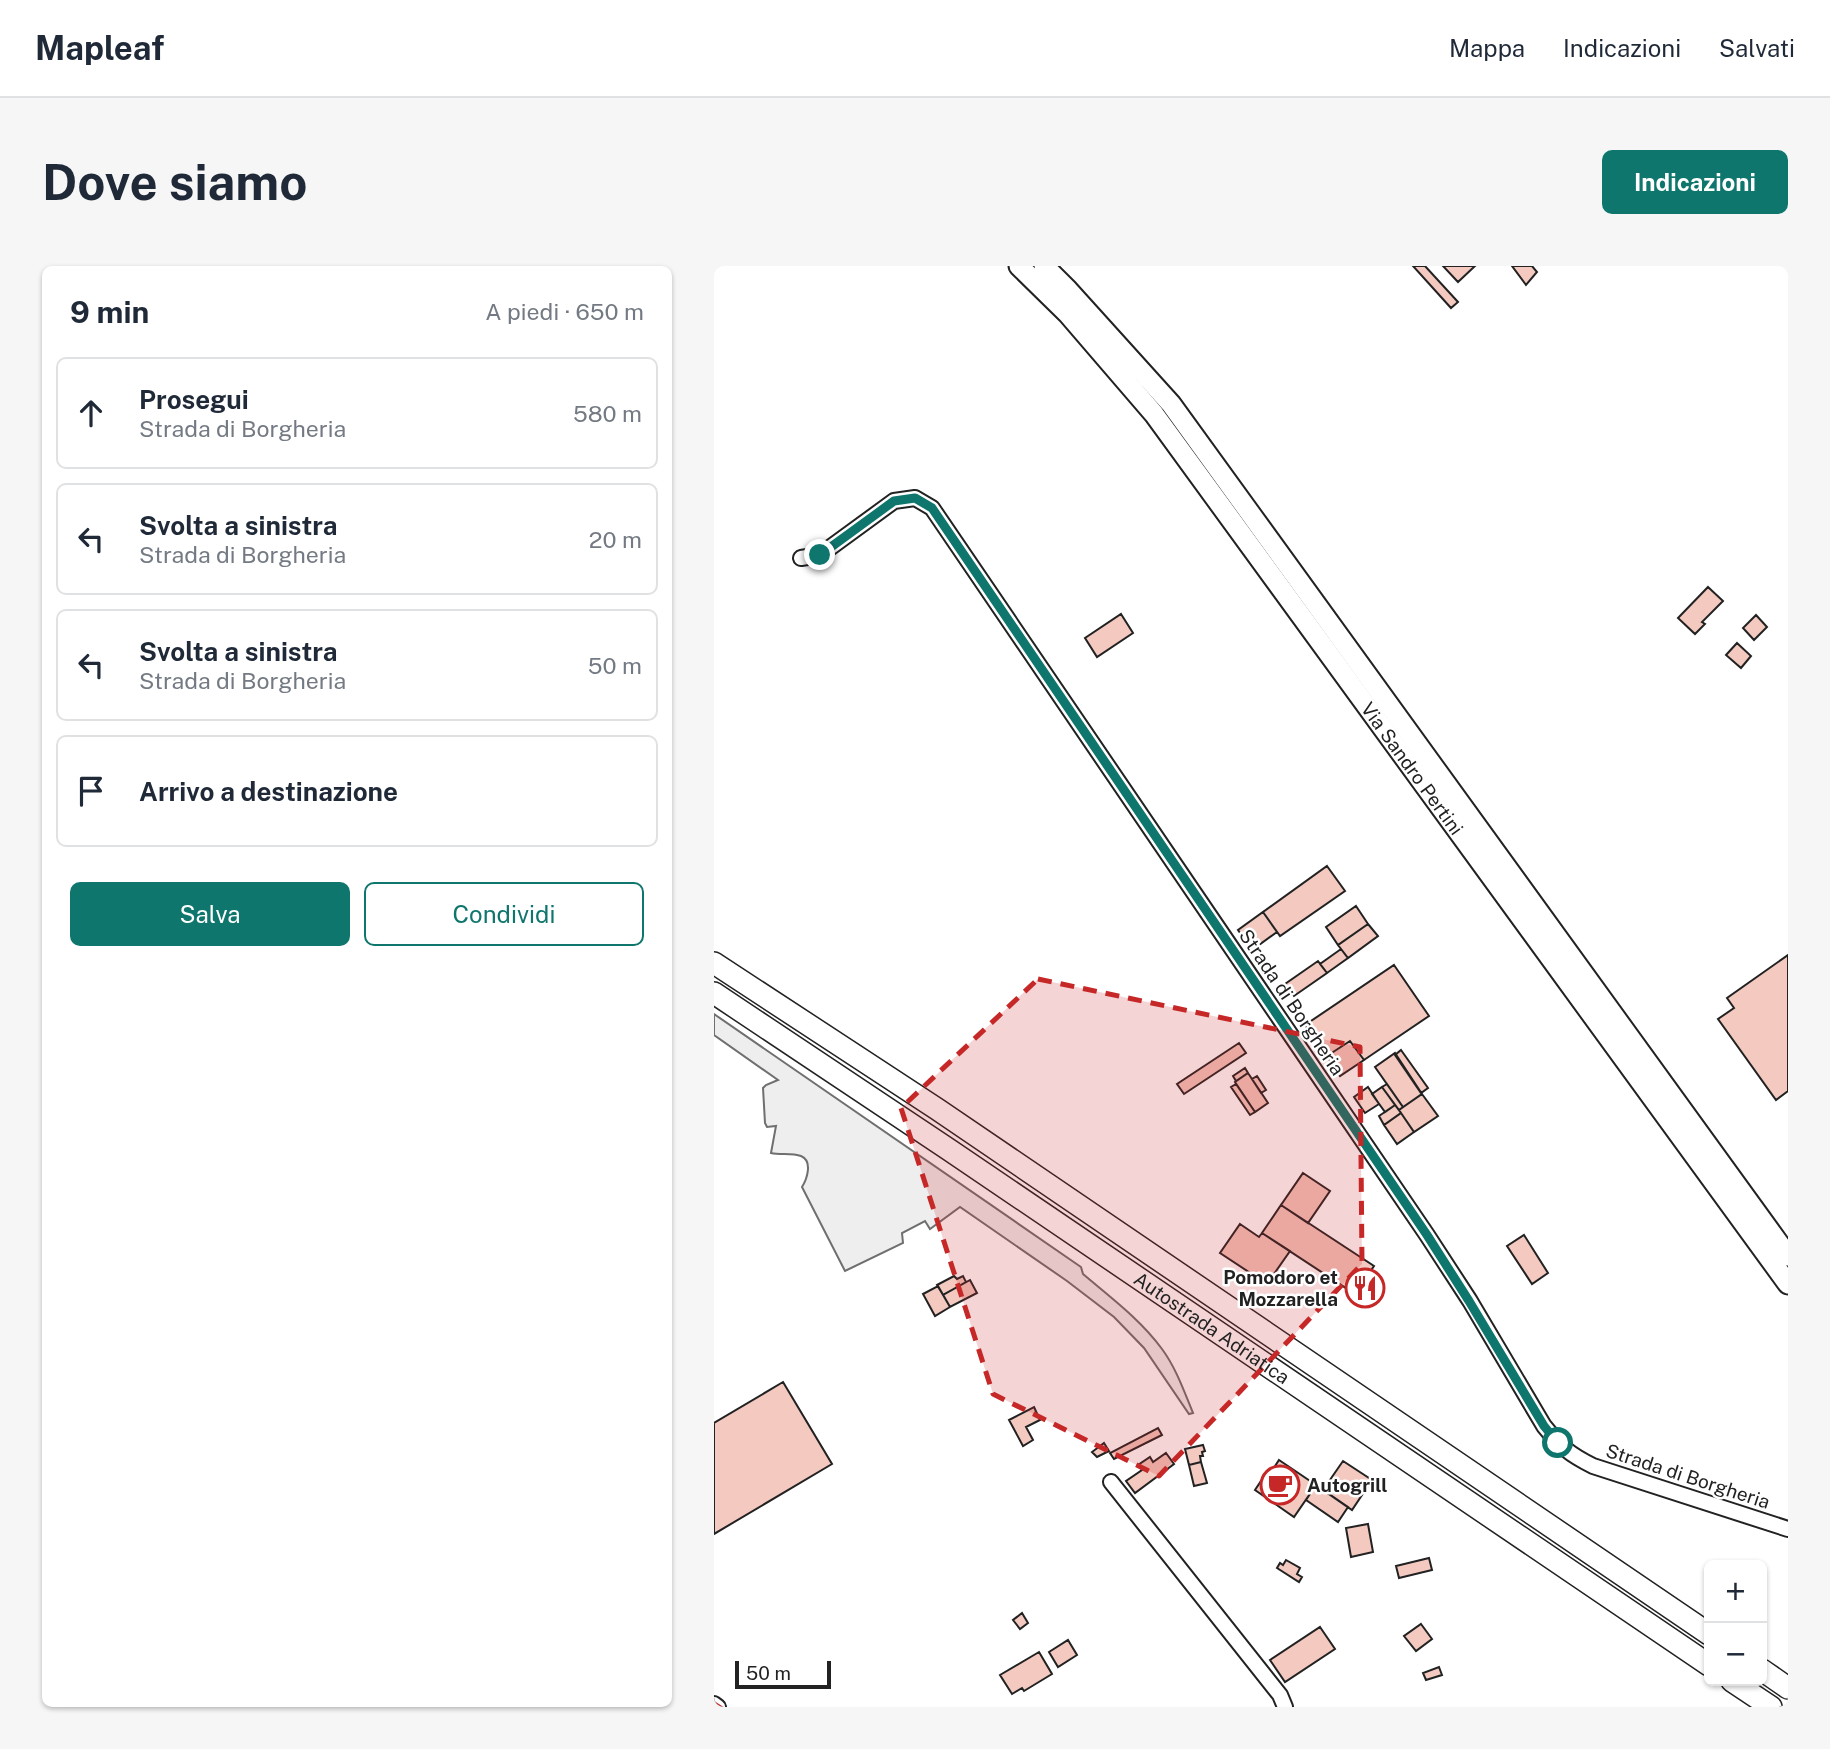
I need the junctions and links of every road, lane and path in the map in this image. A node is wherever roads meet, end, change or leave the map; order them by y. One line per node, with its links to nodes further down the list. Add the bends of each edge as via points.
1 (1019, 266): 7 (main road, Via Sandro Pertini, via 1068,314 1154,414)
2 (1044, 266): 6 (main road, Via Sandro Pertini, via 1171,404)
3 (801, 558): 9 (street, Strada di Borgheria, via 820,555 894,501 915,498 932,508 1427,1235 1558,1443 1593,1466)
4 (714, 963): 10 (highway, Autostrada Adriatica, via 937,1109)
5 (714, 993): 11 (highway, Autostrada Adriatica)
6 (1788, 1256)
7 (1788, 1284)
8 (1111, 1482): 15 (street)
9 (1788, 1529)
10 (1704, 1631)
11 (1704, 1662)
12 (1767, 1673): 14 (highway)
13 (1740, 1686): 16 (highway)
14 (1788, 1688)
15 (1285, 1707)
16 (1771, 1707)

